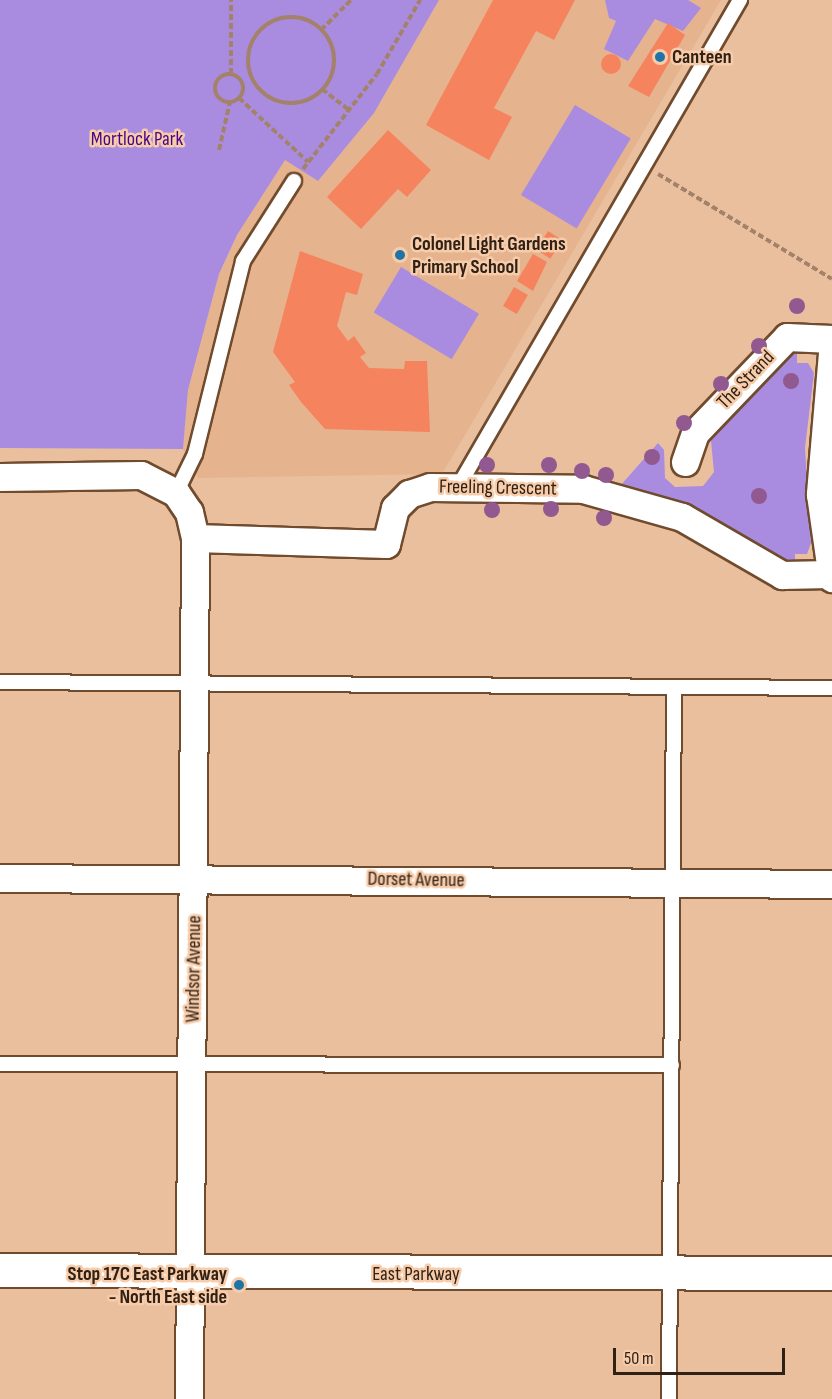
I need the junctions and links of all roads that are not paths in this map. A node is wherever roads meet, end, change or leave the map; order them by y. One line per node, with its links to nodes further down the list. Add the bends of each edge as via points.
1 (740, 0): 7 (lane)
2 (294, 181): 8 (lane, via 243,261 195,454)
3 (832, 339): 5 (street, The Strand, via 787,338 695,433)
4 (832, 353): 10 (street, via 820,494)
5 (686, 462)
6 (0, 477): 8 (street, via 141,475)
7 (458, 487): 9 (street, Freeling Crescent, via 430,487 409,494 395,508 386,544); 10 (street, Freeling Crescent, via 583,489 682,517 782,575)
8 (176, 493): 9 (street, via 189,512)
9 (195, 538): 12 (street, Windsor Avenue)
10 (832, 575)
11 (0, 682): 12 (lane)
12 (192, 683): 13 (lane); 15 (street, Windsor Avenue)
13 (674, 687): 14 (lane); 17 (lane)
14 (832, 688)
15 (195, 877): 16 (street, Dorset Avenue); 17 (street, Dorset Avenue); 20 (street, Windsor Avenue)
16 (0, 878)
17 (674, 882): 18 (street, Dorset Avenue); 21 (lane)
18 (832, 884)
19 (0, 1064): 20 (lane)
20 (192, 1065): 21 (lane); 23 (street, Windsor Avenue)
21 (672, 1065): 25 (lane)
22 (0, 1270): 23 (street, East Parkway)
23 (190, 1272): 25 (street, East Parkway); 26 (street, Windsor Avenue)
24 (832, 1273): 25 (street, East Parkway)
25 (671, 1276): 27 (lane)
26 (189, 1399)
27 (669, 1399)

